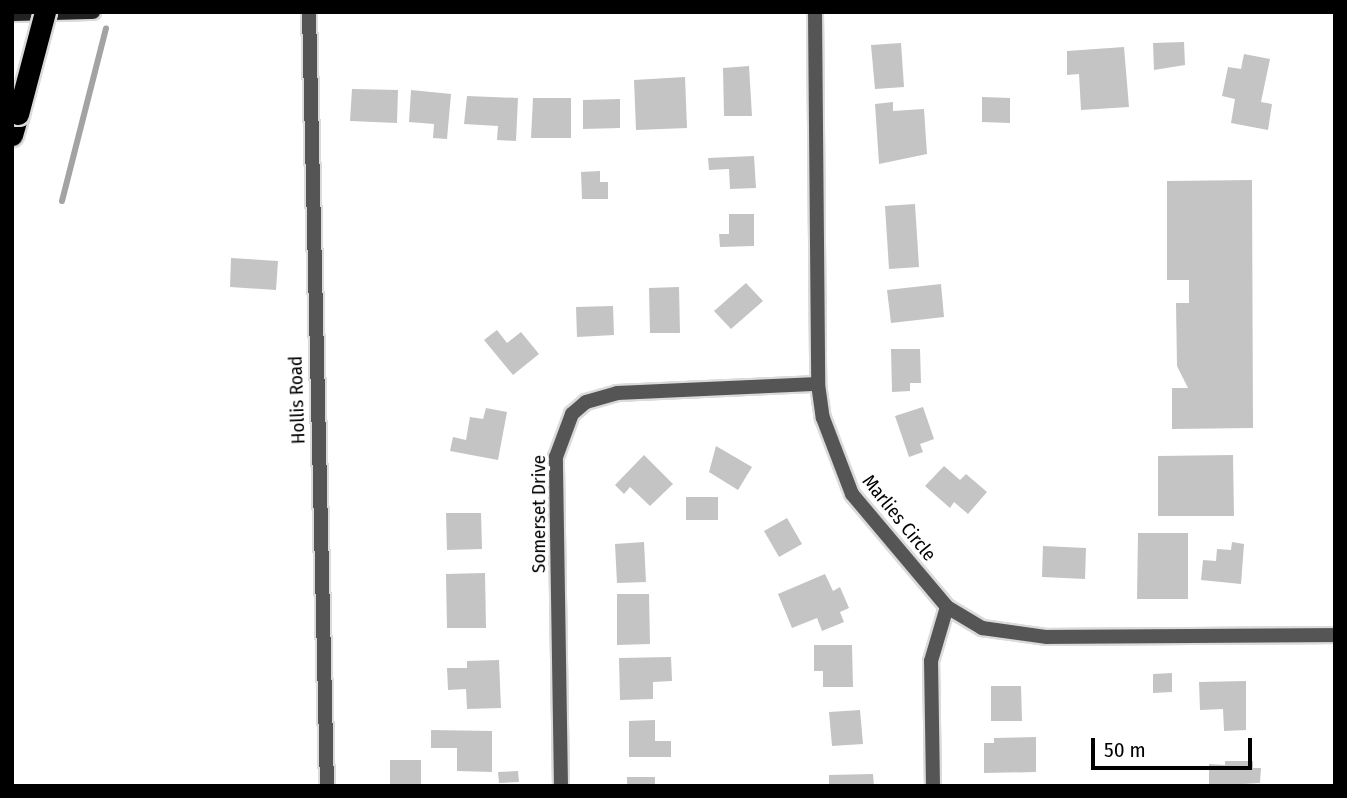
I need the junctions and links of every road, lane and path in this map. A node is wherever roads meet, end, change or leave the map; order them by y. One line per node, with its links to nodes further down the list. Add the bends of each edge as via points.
1 (45, 12): 6 (highway, bridge)
2 (93, 12): 5 (street)
3 (309, 12): 10 (street, Hollis Road)
4 (815, 12): 7 (street, Marlies Circle)
5 (12, 14)
6 (15, 125)
7 (818, 384): 8 (street, Marlies Circle, via 823,418 852,494); 11 (street, Somerset Drive, via 617,393 586,402 572,414 556,457)
8 (947, 607): 9 (street, Marlies Circle, via 982,628 1010,635); 12 (street, via 931,661)
9 (1335, 635)
10 (327, 786)
11 (561, 786)
12 (933, 786)

